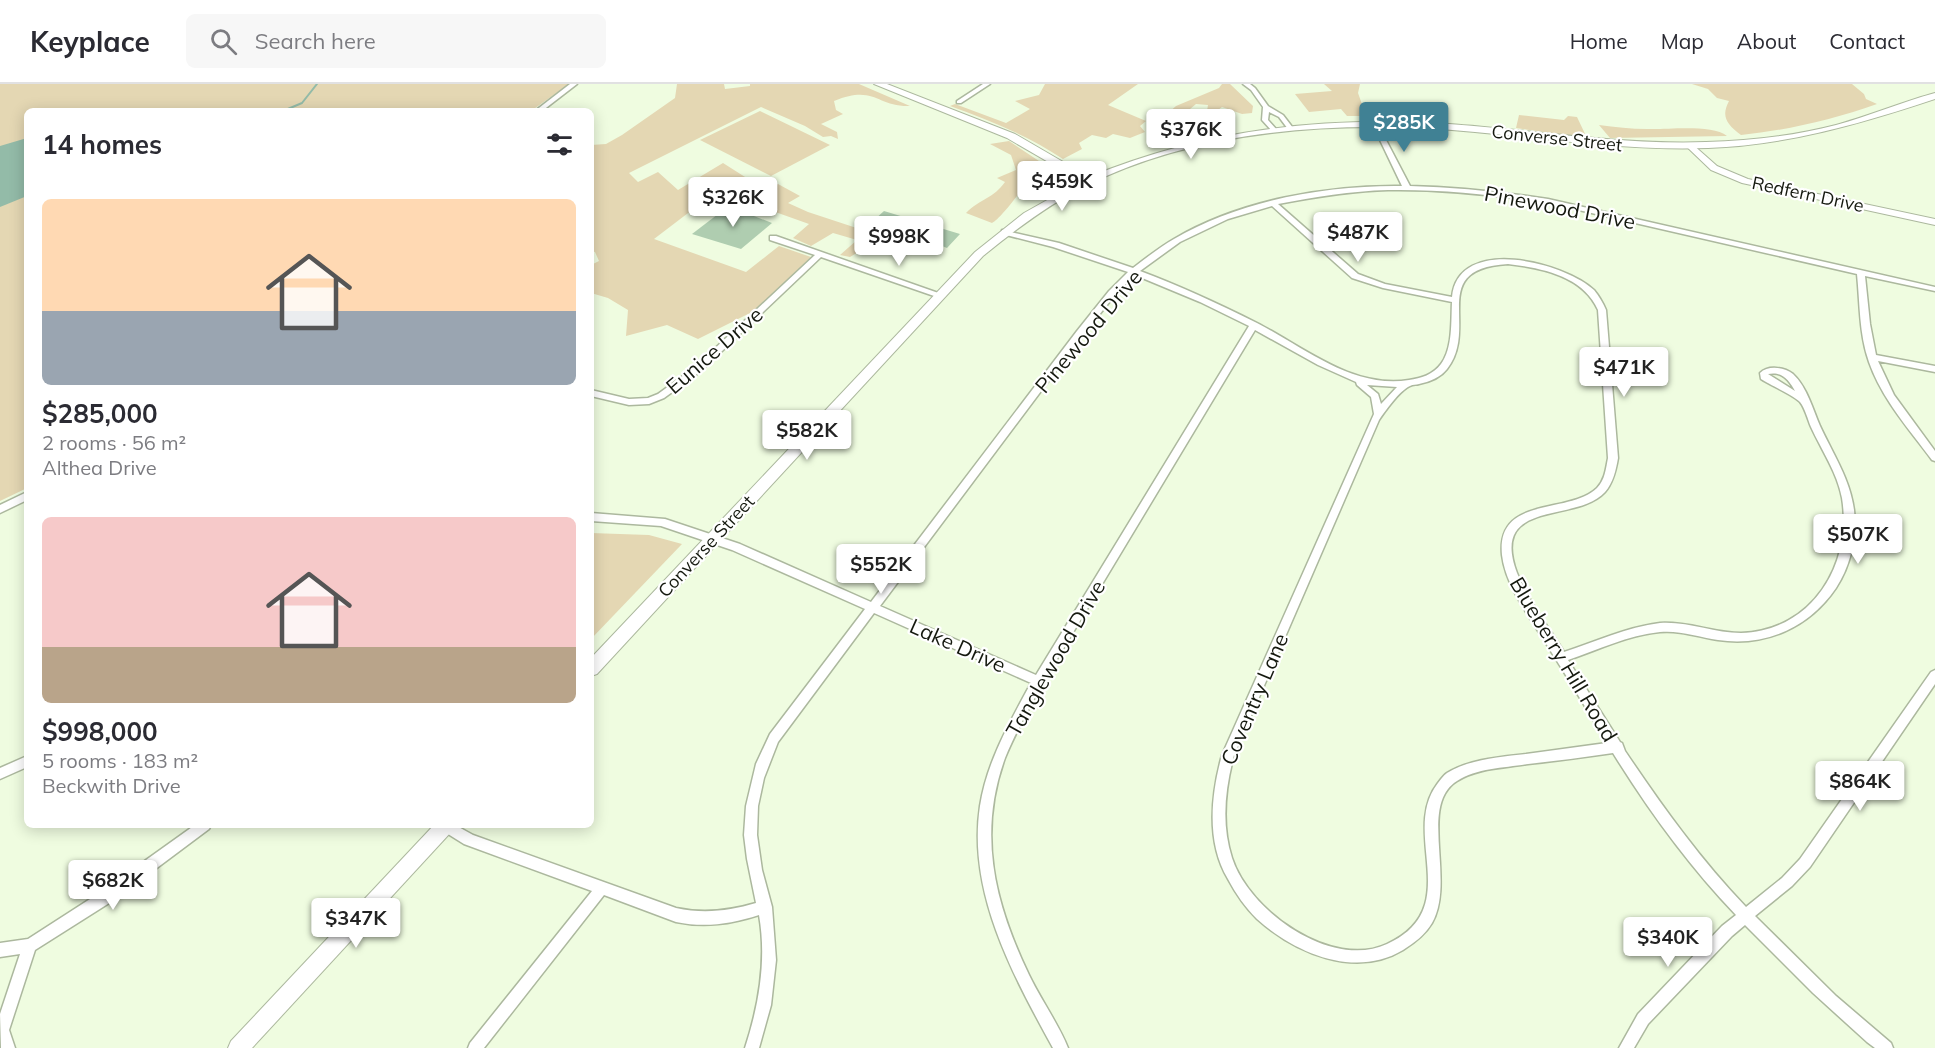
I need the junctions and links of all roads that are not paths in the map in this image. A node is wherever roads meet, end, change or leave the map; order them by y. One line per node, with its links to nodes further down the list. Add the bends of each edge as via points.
1 (574, 84): 8 (street)
2 (879, 84): 13 (main road, via 1006,133)
3 (987, 84): 6 (street)
4 (1246, 84): 7 (street)
5 (1935, 96): 12 (main road, Converse Street, via 1814,133)
6 (959, 102)
7 (1266, 107): 10 (street, via 1281,116); 11 (street, via 1265,120)
8 (542, 108)
9 (1378, 124): 10 (main road, Converse Street); 12 (main road, Converse Street, via 1469,128 1604,144); 14 (street)
10 (1290, 129): 11 (main road, Converse Street)
11 (1274, 130): 13 (main road, Converse Street, via 1169,151)
12 (1691, 146): 16 (street, Redfern Drive, via 1714,168 1745,181)
13 (1089, 182): 17 (main road, Converse Street)
14 (1407, 188): 15 (street, Pinewood Drive, via 1342,191); 21 (street, Pinewood Drive, via 1463,190 1538,200)
15 (1273, 203): 20 (street, Pinewood Drive, via 1194,231); 24 (street, via 1355,276 1383,286)
16 (1935, 222)
17 (1005, 232): 20 (street, Blueberry Hill Road); 23 (main road, Converse Street)
18 (773, 238): 19 (street)
19 (820, 254): 23 (street); 30 (street, Eunice Drive, via 698,369 661,396 628,402)
20 (1133, 271): 25 (street, Blueberry Hill Road); 38 (street, Pinewood Drive, via 1080,333)
21 (1862, 272): 22 (street, Pinewood Drive); 26 (street)
22 (1935, 289)
23 (940, 295): 37 (main road, Converse Street)
24 (1456, 300): 29 (street, Blueberry Hill Road, via 1451,357 1434,374); 39 (street, Blueberry Hill Road, via 1459,283 1468,272 1490,263 1517,263 1545,268 1572,279 1592,294 1602,310 1611,474 1595,495 1521,520 1507,545 1516,581)
25 (1254, 325): 28 (street, Blueberry Hill Road, via 1325,367); 42 (street, Tanglewood Drive)
26 (1872, 357): 27 (street); 33 (street, via 1893,400)
27 (1935, 369)
28 (1355, 379): 29 (street, Blueberry Hill Road); 32 (street, via 1375,396)
29 (1407, 383): 32 (street, Coventry Lane)
30 (594, 394)
31 (1803, 400): 39 (street, via 1840,478 1849,517 1849,542 1843,565 1822,598 1782,629 1760,637 1732,638 1657,628)
32 (1378, 414): 43 (street, Coventry Lane, via 1228,755 1218,815 1227,861 1241,890 1268,921 1307,945 1348,955 1392,949 1420,928 1433,902 1437,873 1432,806 1449,779 1491,764)
33 (1935, 458)
34 (24, 497): 35 (street)
35 (0, 509)
36 (594, 517): 37 (street, Lake Drive, via 662,522)
37 (712, 539): 38 (street, Lake Drive); 40 (main road, Converse Street)
38 (872, 607): 42 (street, Lake Drive); 50 (street, Pinewood Drive, via 780,729 759,774 751,842)
39 (1562, 657): 43 (street, Blueberry Hill Road)
40 (594, 666)
41 (1935, 675): 51 (street, via 1815,850 1787,882)
42 (1038, 681): 59 (street, Tanglewood Drive, via 1006,741 991,783 985,862 1008,946)
43 (1618, 747): 51 (street, Blueberry Hill Road, via 1692,857)
44 (24, 762): 45 (street)
45 (0, 774)
46 (202, 828): 52 (street)
47 (442, 828): 56 (main road)
48 (450, 828): 49 (street, via 469,840)
49 (602, 888): 50 (street, via 688,918 725,918); 57 (street)
50 (765, 908): 58 (street, Pinewood Drive, via 768,973)
51 (1746, 916): 60 (street, via 1726,931 1658,1001); 61 (street, Blueberry Hill Road, via 1821,992)
52 (30, 946): 53 (street); 54 (street)
53 (0, 950)
54 (1, 1027): 55 (street)
55 (8, 1048)
56 (238, 1048)
57 (475, 1048)
58 (752, 1048)
59 (1061, 1048)
60 (1626, 1048)
61 (1886, 1048)

